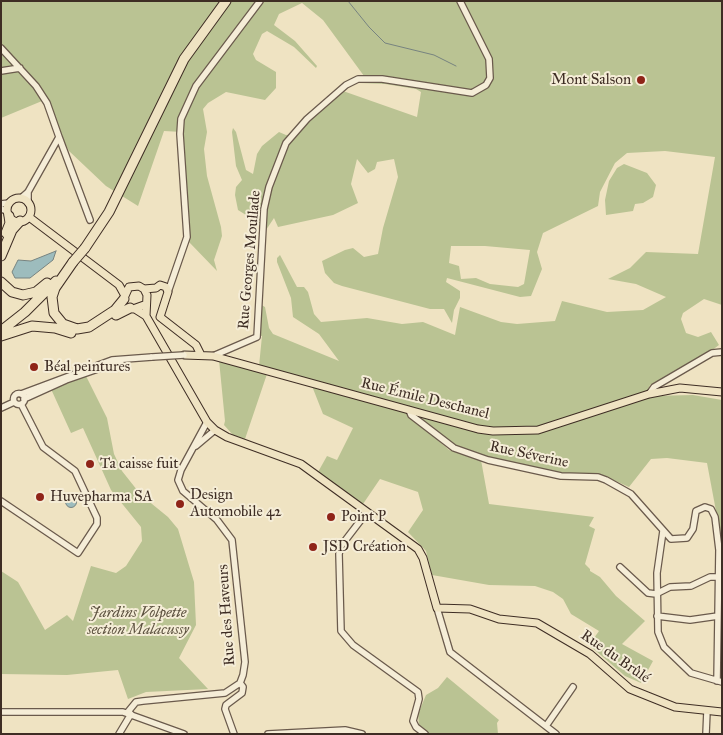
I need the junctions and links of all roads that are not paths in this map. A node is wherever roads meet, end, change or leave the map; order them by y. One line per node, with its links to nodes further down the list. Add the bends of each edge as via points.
1 (221, 1): 18 (highway, via 173,70 118,186)
2 (226, 1): 18 (highway, via 184,59 109,212)
3 (260, 1): 27 (street, via 196,86 181,119 186,237)
4 (460, 1): 40 (street, Rue Georges Moullade, via 489,59 490,78 486,85 472,93 382,79 358,79 346,85 307,119 286,144 264,209 257,337)
5 (1, 48): 6 (street)
6 (20, 68): 7 (street); 8 (street, via 47,103)
7 (1, 71)
8 (60, 137): 9 (street); 16 (street)
9 (28, 192): 10 (street); 12 (street)
10 (21, 198): 11 (main road); 12 (main road)
11 (9, 203): 13 (street); 14 (main road)
12 (28, 203): 15 (main road, via 31,210)
13 (1, 204)
14 (6, 212): 15 (main road); 17 (highway, via 10,223)
15 (25, 219): 19 (highway, via 12,230); 23 (main road)
16 (90, 220)
17 (1, 245)
18 (83, 248): 20 (highway, bridge)
19 (1, 256)
20 (72, 261): 21 (highway); 28 (highway, via 52,298 54,313 63,324 76,329 89,327 115,310); 34 (highway, via 36,301)
21 (65, 268): 22 (highway, via 29,294 12,292); 33 (highway)
22 (1, 282)
23 (119, 285): 24 (main road); 28 (main road)
24 (129, 287): 26 (main road, via 139,286); 28 (main road)
25 (154, 288): 26 (main road); 27 (main road, via 165,286); 29 (main road, via 163,291)
26 (145, 292): 30 (main road)
27 (168, 292): 29 (main road)
28 (124, 296): 31 (main road)
29 (164, 304): 36 (main road, via 160,317)
30 (144, 305): 31 (main road); 32 (main road)
31 (132, 308): 32 (main road); 35 (highway, via 85,334 38,326)
32 (146, 316): 49 (main road)
33 (1, 327)
34 (1, 331)
35 (1, 336)
36 (190, 342): 38 (main road); 39 (main road, via 196,345)
37 (722, 352): 43 (street, via 712,353 654,387)
38 (187, 355): 39 (main road, Rue Émile Deschanel); 45 (street, bridge, via 112,360)
39 (201, 356): 40 (main road, Rue Émile Deschanel)
40 (213, 356): 48 (main road, Rue Émile Deschanel)
41 (657, 392): 42 (main road, Rue Émile Deschanel, via 680,388); 43 (main road, Rue Émile Deschanel); 44 (main road, Rue Émile Deschanel)
42 (722, 392)
43 (649, 394): 48 (main road, Rue Émile Deschanel, via 553,425 523,431 478,429)
44 (722, 396)
45 (22, 399): 46 (street); 46 (street, via 15,395); 52 (street, via 43,446 75,471 97,524 78,553)
46 (14, 402): 47 (street)
47 (1, 408)
48 (409, 410): 54 (street, Rue Séverine, via 411,415 454,448 475,456 561,476 606,480 631,494)
49 (207, 422): 50 (main road); 51 (street, Rue des Haveurs)
50 (215, 430): 51 (street, Rue des Haveurs); 53 (main road, via 227,438 301,464)
51 (193, 449): 61 (street, Rue des Haveurs, via 178,480 183,491 217,520 232,540 245,667)
52 (1, 501)
53 (367, 512): 58 (main road, via 418,549); 76 (street, via 341,546 339,554 341,631 353,645 418,692 413,722)
54 (663, 530): 56 (street, Rue Séverine, via 676,540 688,538 696,511 705,507 711,509 720,550); 57 (street)
55 (620, 567): 57 (street, via 648,593)
56 (719, 577): 57 (street, via 710,576 692,586 670,587); 60 (street, Rue Séverine)
57 (656, 594): 59 (street)
58 (436, 608): 64 (main road, Rue du Brûlé, via 470,609 499,619 537,623 590,654 630,689 662,703); 68 (street, via 450,652)
59 (657, 616): 60 (street, via 690,620); 62 (street, via 658,632 664,647 691,673)
60 (718, 616): 62 (street, Rue Séverine)
61 (240, 682): 67 (street, Rue des Haveurs, via 225,693 136,702); 73 (street, via 242,693 225,709)
62 (719, 682)
63 (573, 687): 68 (street)
64 (707, 711): 66 (main road, Rue du Brûlé); 78 (street)
65 (1, 712): 67 (street)
66 (722, 712)
67 (128, 713): 69 (street); 72 (street)
68 (546, 726): 77 (street)
69 (121, 731)
70 (299, 732): 71 (street); 74 (street)
71 (333, 732): 75 (street, via 345,730)
72 (184, 734)
73 (234, 734)
74 (268, 734)
75 (362, 734)
76 (425, 734)
77 (556, 734)
78 (706, 734)

